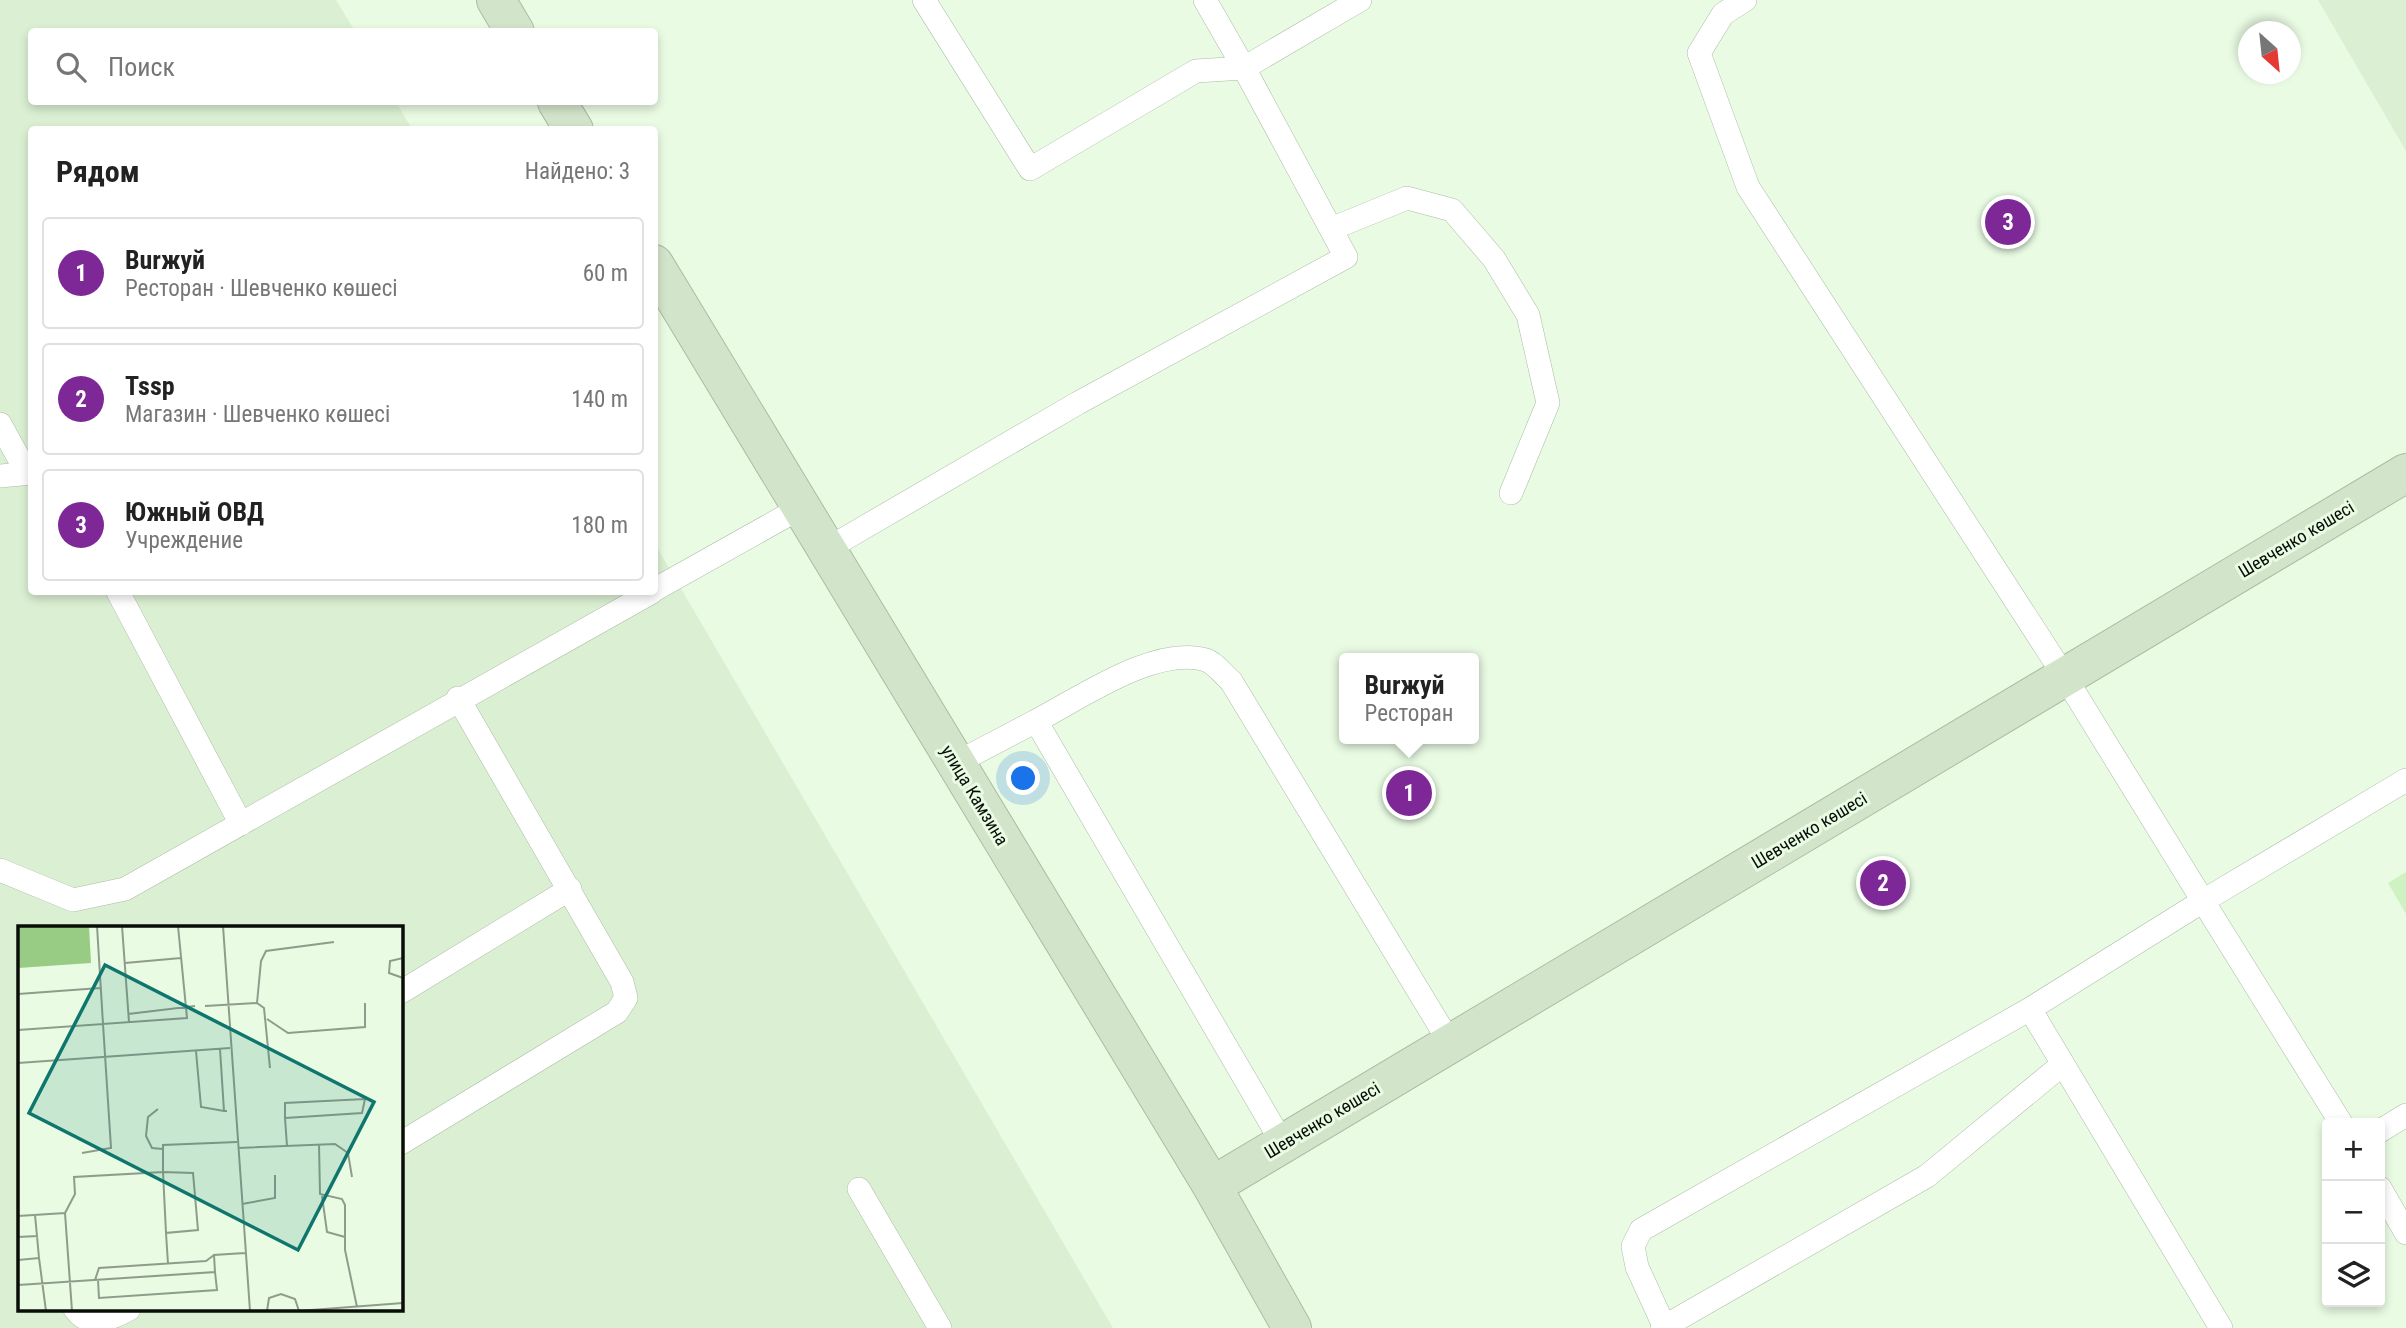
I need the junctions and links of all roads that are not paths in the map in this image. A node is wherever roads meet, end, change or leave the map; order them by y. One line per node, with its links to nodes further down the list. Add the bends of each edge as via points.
1 (496, 0): 6 (street)
2 (924, 0): 7 (lane, via 1030,169 1196,71)
3 (1205, 0): 7 (lane)
4 (1360, 0): 7 (lane)
5 (1745, 0): 21 (lane, via 1723,14 1699,53 1748,187)
6 (512, 28)
7 (1244, 68): 8 (lane)
8 (1331, 229): 15 (lane, via 1407,198 1452,210 1494,260 1528,315 1548,403); 17 (lane, via 1346,257 1078,403)
9 (658, 271): 16 (street, улица Камзина)
10 (0, 424): 11 (lane)
11 (28, 470)
12 (28, 472): 14 (lane)
13 (2406, 473): 21 (street, Шевченко көшесі)
14 (0, 476)
15 (1511, 493)
16 (802, 507): 17 (street, улица Камзина); 18 (lane)
17 (827, 549): 24 (street, улица Камзина)
18 (658, 588)
19 (120, 595): 26 (lane)
20 (646, 595): 22 (lane)
21 (2065, 677): 29 (lane); 32 (street, Шевченко көшесі)
22 (458, 698): 26 (lane); 28 (lane)
23 (1036, 721): 24 (lane); 32 (lane, via 1153,660 1181,656 1209,661 1231,681); 38 (lane)
24 (956, 763): 39 (street, улица Камзина)
25 (2406, 780): 29 (lane)
26 (241, 824): 27 (lane, via 125,889 73,900)
27 (0, 870)
28 (570, 889): 30 (lane); 37 (lane, via 622,982 626,998 617,1012)
29 (2203, 901): 31 (lane); 35 (lane)
30 (402, 991)
31 (2029, 1009): 33 (lane); 47 (lane, via 1641,1230 1633,1246 1637,1267)
32 (1450, 1043): 38 (street, Шевченко көшесі)
33 (2063, 1064): 47 (lane, via 1927,1176); 48 (lane)
34 (2406, 1115): 36 (lane)
35 (2338, 1118)
36 (2385, 1128)
37 (402, 1142)
38 (1283, 1144): 39 (street, Шевченко көшесі)
39 (1212, 1186): 46 (street, улица Камзина)
40 (859, 1189): 45 (lane)
41 (2385, 1197): 42 (lane)
42 (2406, 1233)
43 (76, 1310): 44 (lane, via 95,1323)
44 (128, 1310)
45 (940, 1328)
46 (1292, 1328)
47 (1663, 1328)
48 (2221, 1328)

